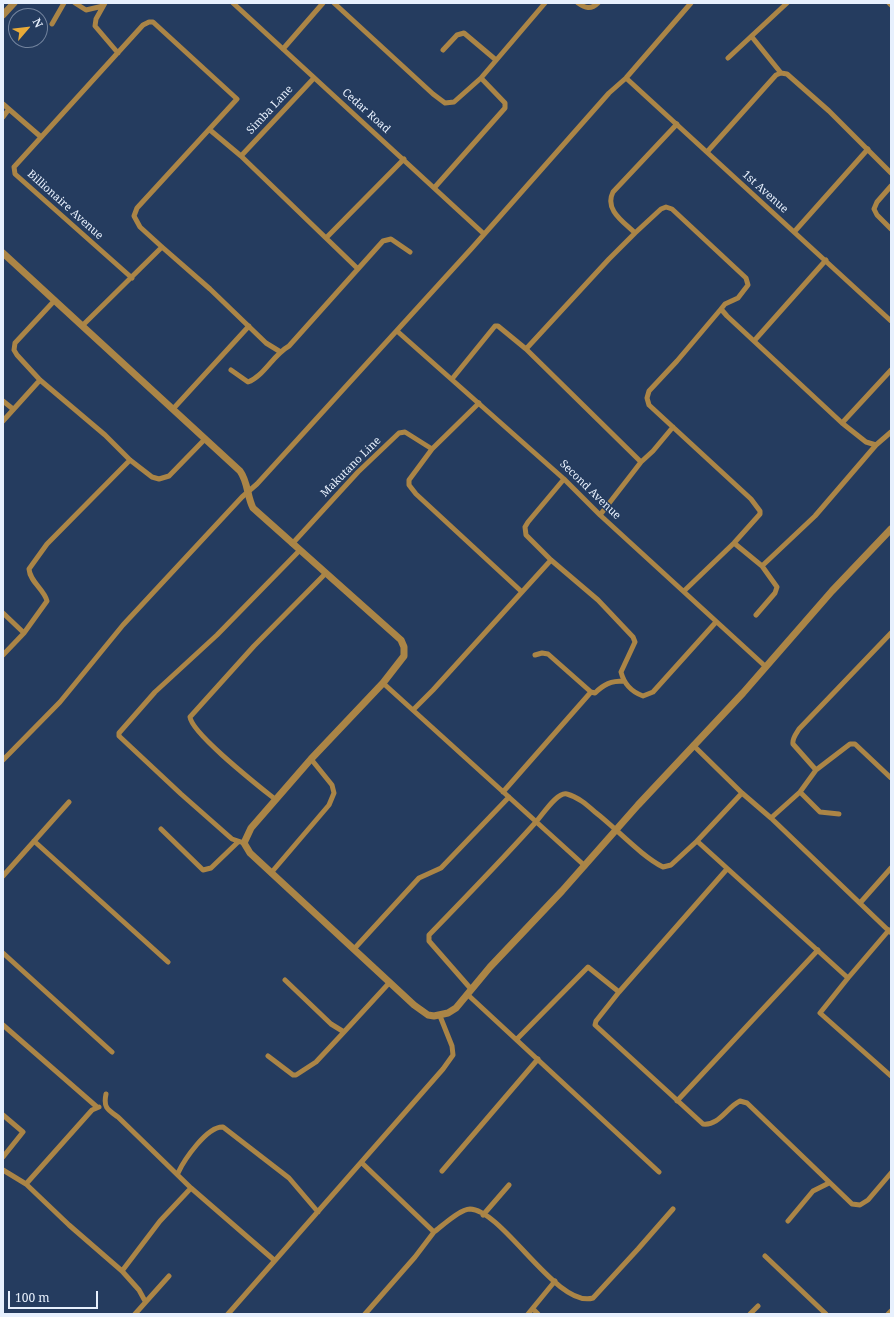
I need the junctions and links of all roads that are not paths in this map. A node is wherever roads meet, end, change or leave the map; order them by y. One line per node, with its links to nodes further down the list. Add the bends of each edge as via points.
1 (14, 3): 13 (street)
2 (64, 3): 14 (street)
3 (75, 3): 12 (street, via 86,10)
4 (233, 3): 16 (street, Cedar Road)
5 (323, 3): 16 (street)
6 (334, 3): 23 (street, via 445,103 454,102)
7 (544, 3): 20 (street)
8 (578, 3): 9 (street, via 590,8)
9 (598, 3)
10 (691, 3): 24 (street)
11 (787, 3): 15 (street)
12 (104, 4): 18 (street, via 95,26)
13 (3, 15)
14 (52, 24)
15 (752, 37): 19 (street); 21 (street)
16 (283, 49): 22 (street, Cedar Road)
17 (443, 50): 20 (street, via 457,35 464,33)
18 (118, 53): 29 (street, Billionaire Avenue, via 146,22 153,22 236,96 236,101); 30 (street, Billionaire Avenue)
19 (728, 58)
20 (496, 60): 23 (street)
21 (781, 73): 31 (street, via 787,74); 32 (street, via 776,75)
22 (314, 78): 33 (street, Simba Lane); 34 (street, Cedar Road)
23 (481, 78): 37 (street, via 505,104 505,108)
24 (626, 78): 28 (street, 1st Avenue); 40 (street, via 609,93)
25 (3, 104): 26 (street)
26 (9, 110): 27 (street); 30 (street)
27 (3, 117)
28 (676, 124): 32 (street, 1st Avenue); 41 (street, via 611,198 613,211)
29 (210, 130): 33 (street); 43 (street, Billionaire Avenue, via 135,211 134,216 140,227)
30 (41, 137): 48 (street, Billionaire Avenue, via 17,162 14,167 15,174)
31 (868, 149): 35 (street); 39 (street)
32 (707, 152): 39 (street, 1st Avenue)
33 (241, 156): 42 (street)
34 (404, 158): 37 (street, Cedar Road); 42 (street)
35 (891, 173)
36 (891, 186): 38 (street, via 874,209)
37 (435, 187): 40 (street, Cedar Road)
38 (891, 228)
39 (794, 231): 46 (street, 1st Avenue)
40 (484, 234): 54 (street)
41 (635, 234): 50 (street, via 661,209 672,209 746,278 748,285 738,298 725,304); 56 (street)
42 (327, 237): 47 (street)
43 (162, 247): 48 (street); 53 (street)
44 (410, 252): 47 (street, via 387,239)
45 (3, 253): 49 (street)
46 (826, 260): 51 (street, 1st Avenue); 55 (street)
47 (357, 268): 57 (street, via 289,346)
48 (132, 278): 52 (street)
49 (55, 300): 52 (street); 61 (street, via 14,347 16,355)
50 (720, 310): 55 (street); 68 (street, via 649,391 649,405)
51 (891, 321)
52 (83, 325): 65 (street)
53 (249, 326): 57 (street, via 266,343); 65 (street)
54 (397, 331): 60 (street, Second Avenue); 76 (street)
55 (754, 341): 67 (street)
56 (526, 350): 60 (street, via 495,326); 74 (street)
57 (279, 351): 58 (street, via 254,380 248,382)
58 (231, 370)
59 (891, 370): 67 (street)
60 (452, 379): 63 (street, Second Avenue)
61 (40, 380): 64 (street); 73 (street, via 105,435)
62 (3, 401): 64 (street)
63 (479, 403): 72 (street); 75 (street, Second Avenue)
64 (13, 409): 66 (street)
65 (173, 409): 70 (street)
66 (3, 421)
67 (842, 423): 71 (street, via 866,442)
68 (673, 427): 74 (street); 79 (street, via 759,508 760,514)
69 (891, 432): 71 (street)
70 (205, 439): 73 (street, via 170,476 163,479 152,477); 76 (street, via 244,476)
71 (876, 445): 83 (street, via 815,516)
72 (432, 449): 80 (street, Makutano Line, via 405,432 399,433 358,472); 86 (street, via 409,480 409,485)
73 (130, 460): 90 (street, via 47,544 29,569 30,576 47,601)
74 (641, 462): 77 (street)
75 (564, 479): 77 (street, Second Avenue); 82 (street, via 525,527 526,535)
76 (247, 492): 80 (street, via 253,508); 101 (street, via 123,625 60,702)
77 (600, 515): 85 (street, Second Avenue)
78 (891, 528): 94 (street)
79 (734, 543): 83 (street); 85 (street)
80 (292, 544): 81 (street)
81 (300, 550): 84 (street); 117 (street, via 155,692 119,733 181,794 232,839)
82 (551, 560): 86 (street); 95 (street, via 598,600 633,637 635,642 621,672)
83 (762, 566): 88 (street, via 775,583 777,590)
84 (325, 574): 96 (street, via 401,640 404,656); 108 (street, via 254,646 190,717 192,723 212,745)
85 (684, 591): 89 (street, Second Avenue)
86 (522, 592): 98 (street)
87 (3, 613): 90 (street)
88 (756, 615)
89 (716, 622): 94 (street, Second Avenue); 95 (street, via 653,692 643,696)
90 (24, 633): 92 (street)
91 (891, 633): 102 (street, via 795,735 793,744)
92 (3, 655)
93 (535, 655): 97 (street, via 548,654)
94 (766, 667): 99 (street)
95 (624, 681): 97 (street, via 613,681 594,693)
96 (383, 683): 98 (street); 100 (street)
97 (591, 692): 104 (street)
98 (413, 710): 104 (street)
99 (693, 745): 106 (street); 114 (street)
100 (311, 759): 108 (street); 121 (street, via 332,785 334,793 329,805)
101 (3, 760)
102 (816, 770): 103 (street, via 850,744 855,744); 105 (street)
103 (891, 778)
104 (503, 792): 107 (street)
105 (800, 792): 110 (street, via 820,812); 111 (street)
106 (742, 793): 111 (street); 116 (street)
107 (509, 797): 112 (street); 125 (street, via 441,868 419,878)
108 (276, 800): 117 (street)
109 (69, 802): 115 (street)
110 (838, 814)
111 (771, 818): 123 (street)
112 (536, 822): 114 (street, via 556,798 566,793 581,800); 118 (street); 132 (street, via 428,937 428,941)
113 (161, 829): 117 (street, via 203,870 210,868)
114 (618, 829): 116 (street, via 663,867 671,865); 118 (street)
115 (34, 841): 122 (street); 128 (street)
116 (697, 841): 120 (street)
117 (241, 843): 121 (street)
118 (585, 866): 132 (street)
119 (891, 868): 123 (street)
120 (727, 869): 126 (street); 133 (street)
121 (271, 873): 125 (street)
122 (3, 876)
123 (860, 903): 124 (street)
124 (890, 931): 129 (street)
125 (354, 949): 131 (street)
126 (818, 950): 129 (street); 143 (street)
127 (3, 953): 138 (street)
128 (168, 962)
129 (848, 978): 141 (street, via 820,1013)
130 (285, 980): 136 (street, via 331,1024)
131 (390, 982): 134 (street, via 428,1015); 136 (street)
132 (469, 991): 134 (street, via 456,1008); 137 (street)
133 (619, 992): 137 (street, via 588,967); 143 (street, via 596,1020 595,1025)
134 (440, 1016): 148 (street, via 450,1038 453,1054)
135 (3, 1025): 145 (street)
136 (344, 1032): 139 (street, via 316,1062 296,1076)
137 (516, 1039): 140 (street)
138 (112, 1052)
139 (268, 1056)
140 (538, 1059): 150 (street); 151 (street)
141 (891, 1076)
142 (106, 1094): 144 (street)
143 (676, 1101): 154 (street, via 698,1121 707,1124 721,1117 736,1103 747,1103)
144 (104, 1104): 145 (street); 152 (street)
145 (97, 1107): 155 (street)
146 (3, 1115): 147 (street, via 23,1132)
147 (3, 1157)
148 (362, 1163): 159 (street); 162 (street)
149 (3, 1170): 155 (street)
150 (442, 1171)
151 (659, 1172)
152 (178, 1173): 157 (street); 159 (street, via 183,1163 208,1134 214,1129 223,1128 289,1178)
153 (891, 1173): 154 (street, via 868,1200 860,1205 852,1204)
154 (829, 1183): 161 (street, via 813,1191)
155 (26, 1184): 165 (street)
156 (509, 1185): 160 (street)
157 (191, 1188): 164 (street); 165 (street, via 160,1221)
158 (673, 1209): 167 (street, via 593,1298 582,1300)
159 (318, 1212): 164 (street)
160 (483, 1215): 162 (street, via 470,1209 461,1212); 167 (street)
161 (788, 1221)
162 (434, 1232): 174 (street)
163 (765, 1256): 178 (street)
164 (274, 1260): 173 (street)
165 (122, 1271): 168 (street)
166 (169, 1276): 168 (street)
167 (555, 1281): 170 (street)
168 (145, 1301): 172 (street)
169 (758, 1306): 177 (street)
170 (533, 1309): 175 (street); 176 (street)
171 (891, 1311): 179 (street)
172 (135, 1314)
173 (228, 1314)
174 (365, 1314)
175 (528, 1314)
176 (538, 1314)
177 (750, 1314)
178 (826, 1314)
179 (888, 1314)

